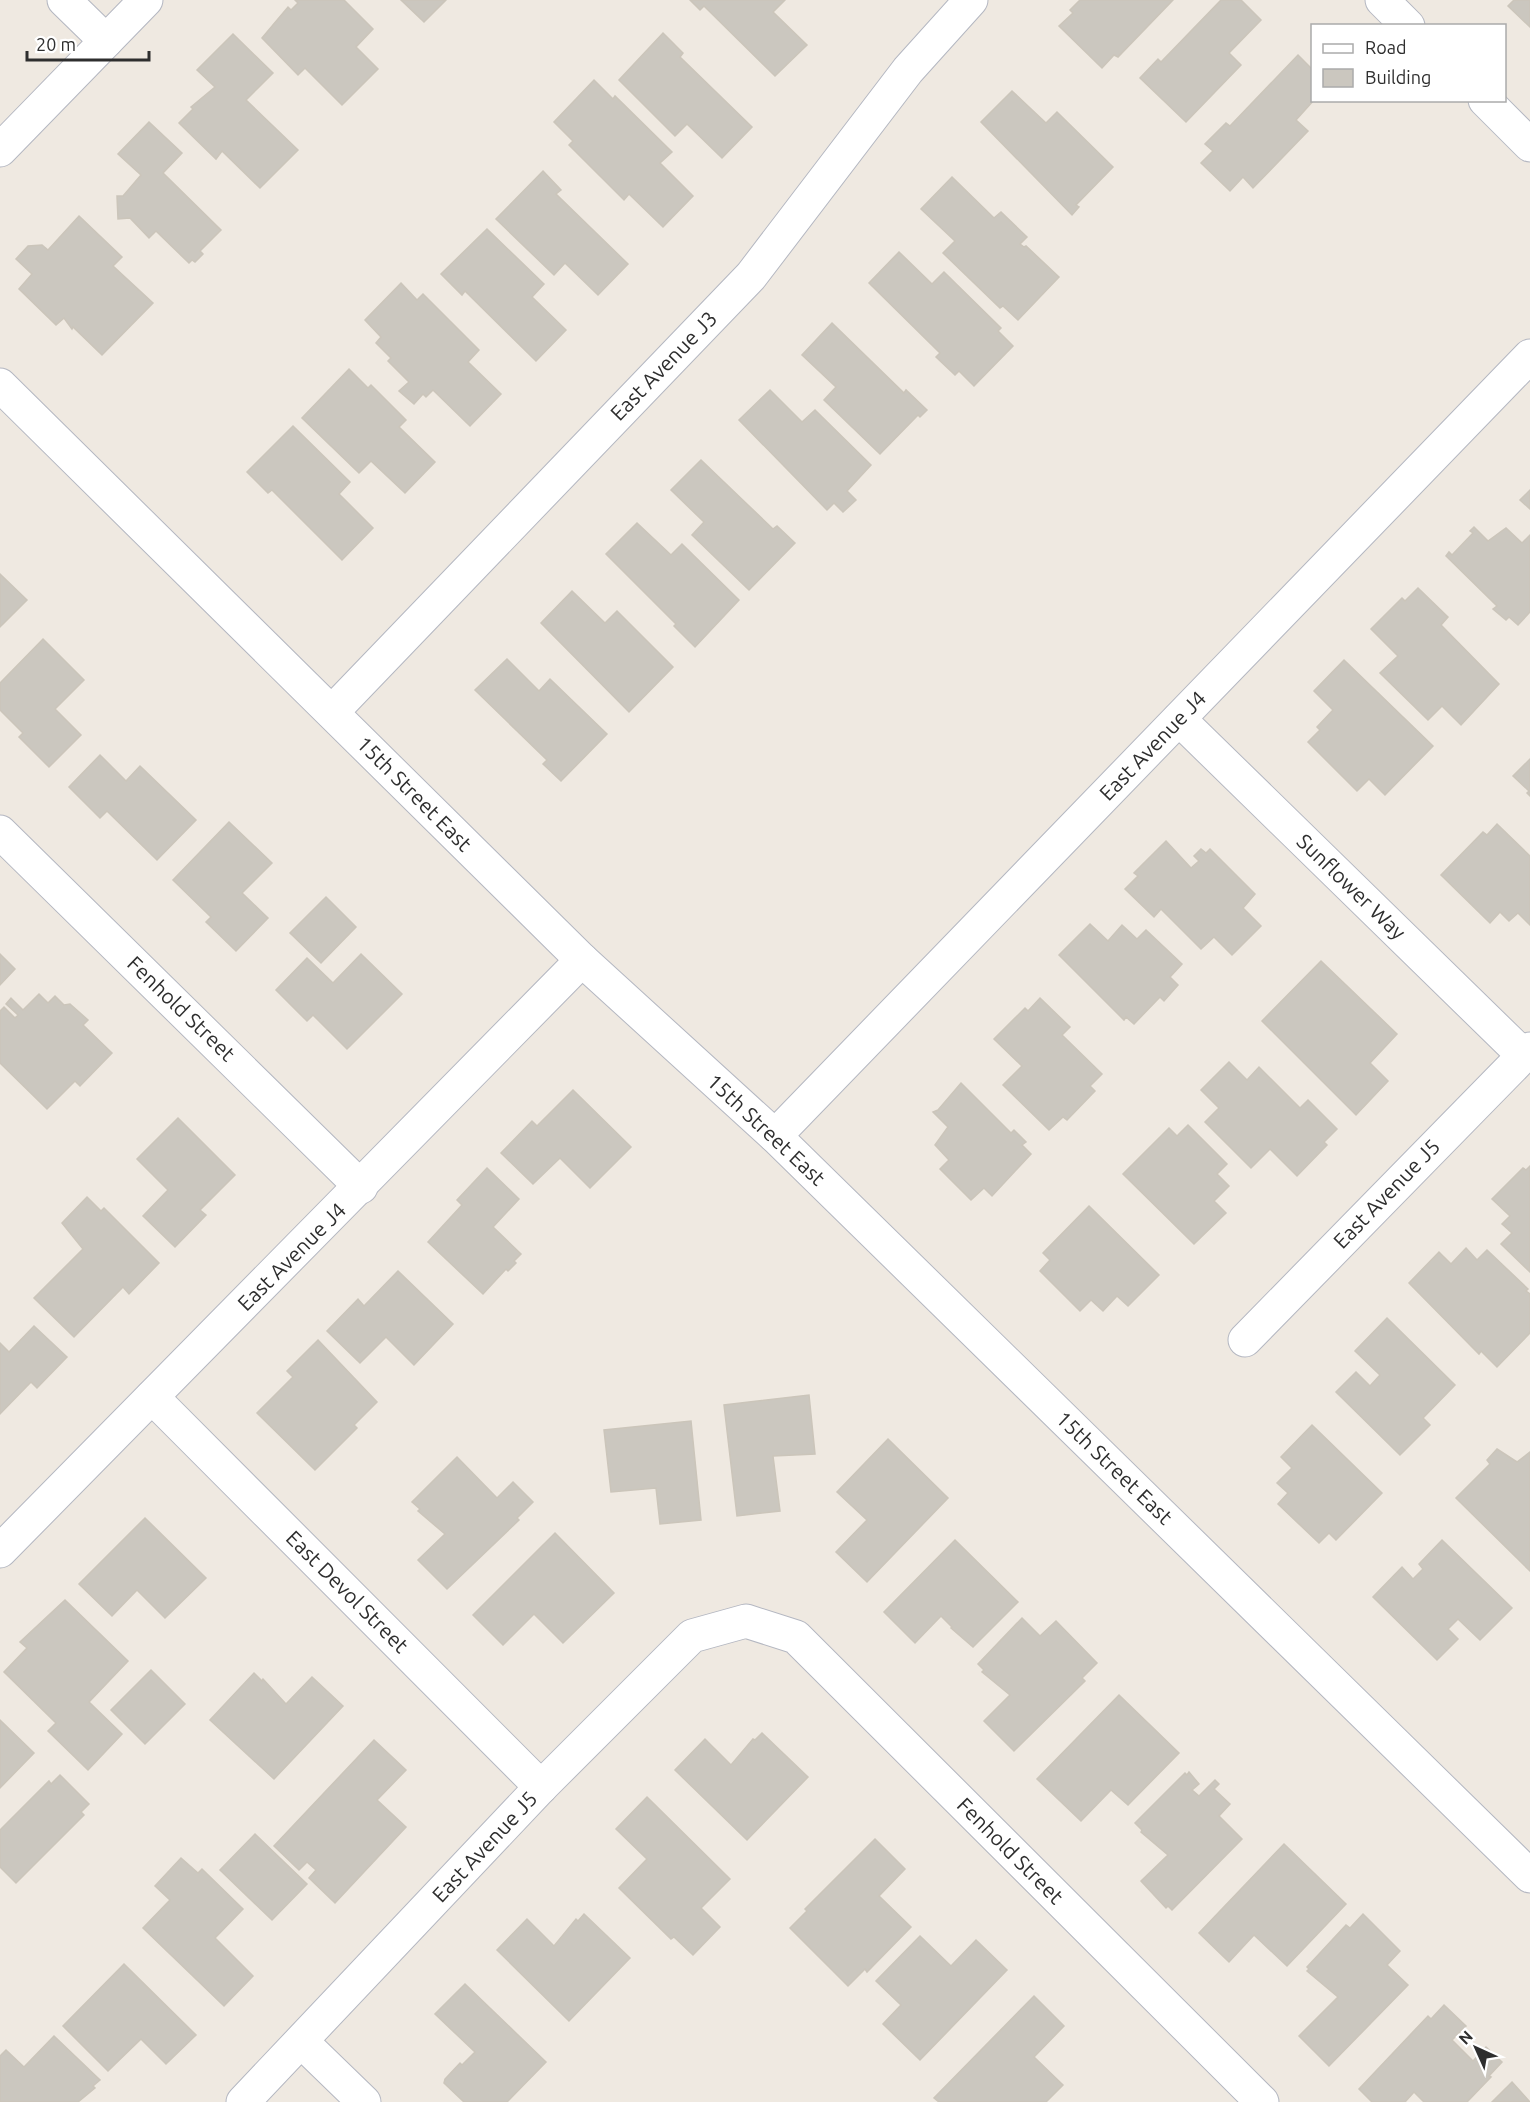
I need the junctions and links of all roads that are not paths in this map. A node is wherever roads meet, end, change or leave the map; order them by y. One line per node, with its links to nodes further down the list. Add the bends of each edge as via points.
1 (64, 0): 6 (street)
2 (146, 0): 6 (street)
3 (971, 0): 12 (street, East Avenue J3, via 908,70 751,276)
4 (1382, 0): 5 (street)
5 (1406, 24)
6 (106, 41): 9 (street)
7 (1487, 102): 8 (street)
8 (1530, 145)
9 (0, 150)
10 (1530, 356): 13 (street, East Avenue J4)
11 (0, 385): 12 (street, 15th Street East)
12 (332, 712): 15 (street, 15th Street East)
13 (1179, 719): 16 (street, Sunflower Way); 17 (street, East Avenue J4)
14 (0, 832): 18 (street, Fenhold Street)
15 (582, 960): 17 (street, 15th Street East); 18 (street, East Avenue J4)
16 (1527, 1052): 19 (street, East Avenue J5)
17 (775, 1136): 24 (street, 15th Street East)
18 (361, 1186): 20 (street, East Avenue J4)
19 (1245, 1340)
20 (152, 1397): 21 (street, East Avenue J4); 23 (street, East Devol Street)
21 (0, 1551)
22 (746, 1621): 23 (street, East Avenue J5, via 692,1636); 28 (street, Fenhold Street, via 796,1637)
23 (541, 1787): 25 (street, East Avenue J5)
24 (1530, 1876)
25 (302, 2042): 26 (street, East Avenue J5); 27 (street)
26 (243, 2102)
27 (364, 2102)
28 (1262, 2102)

